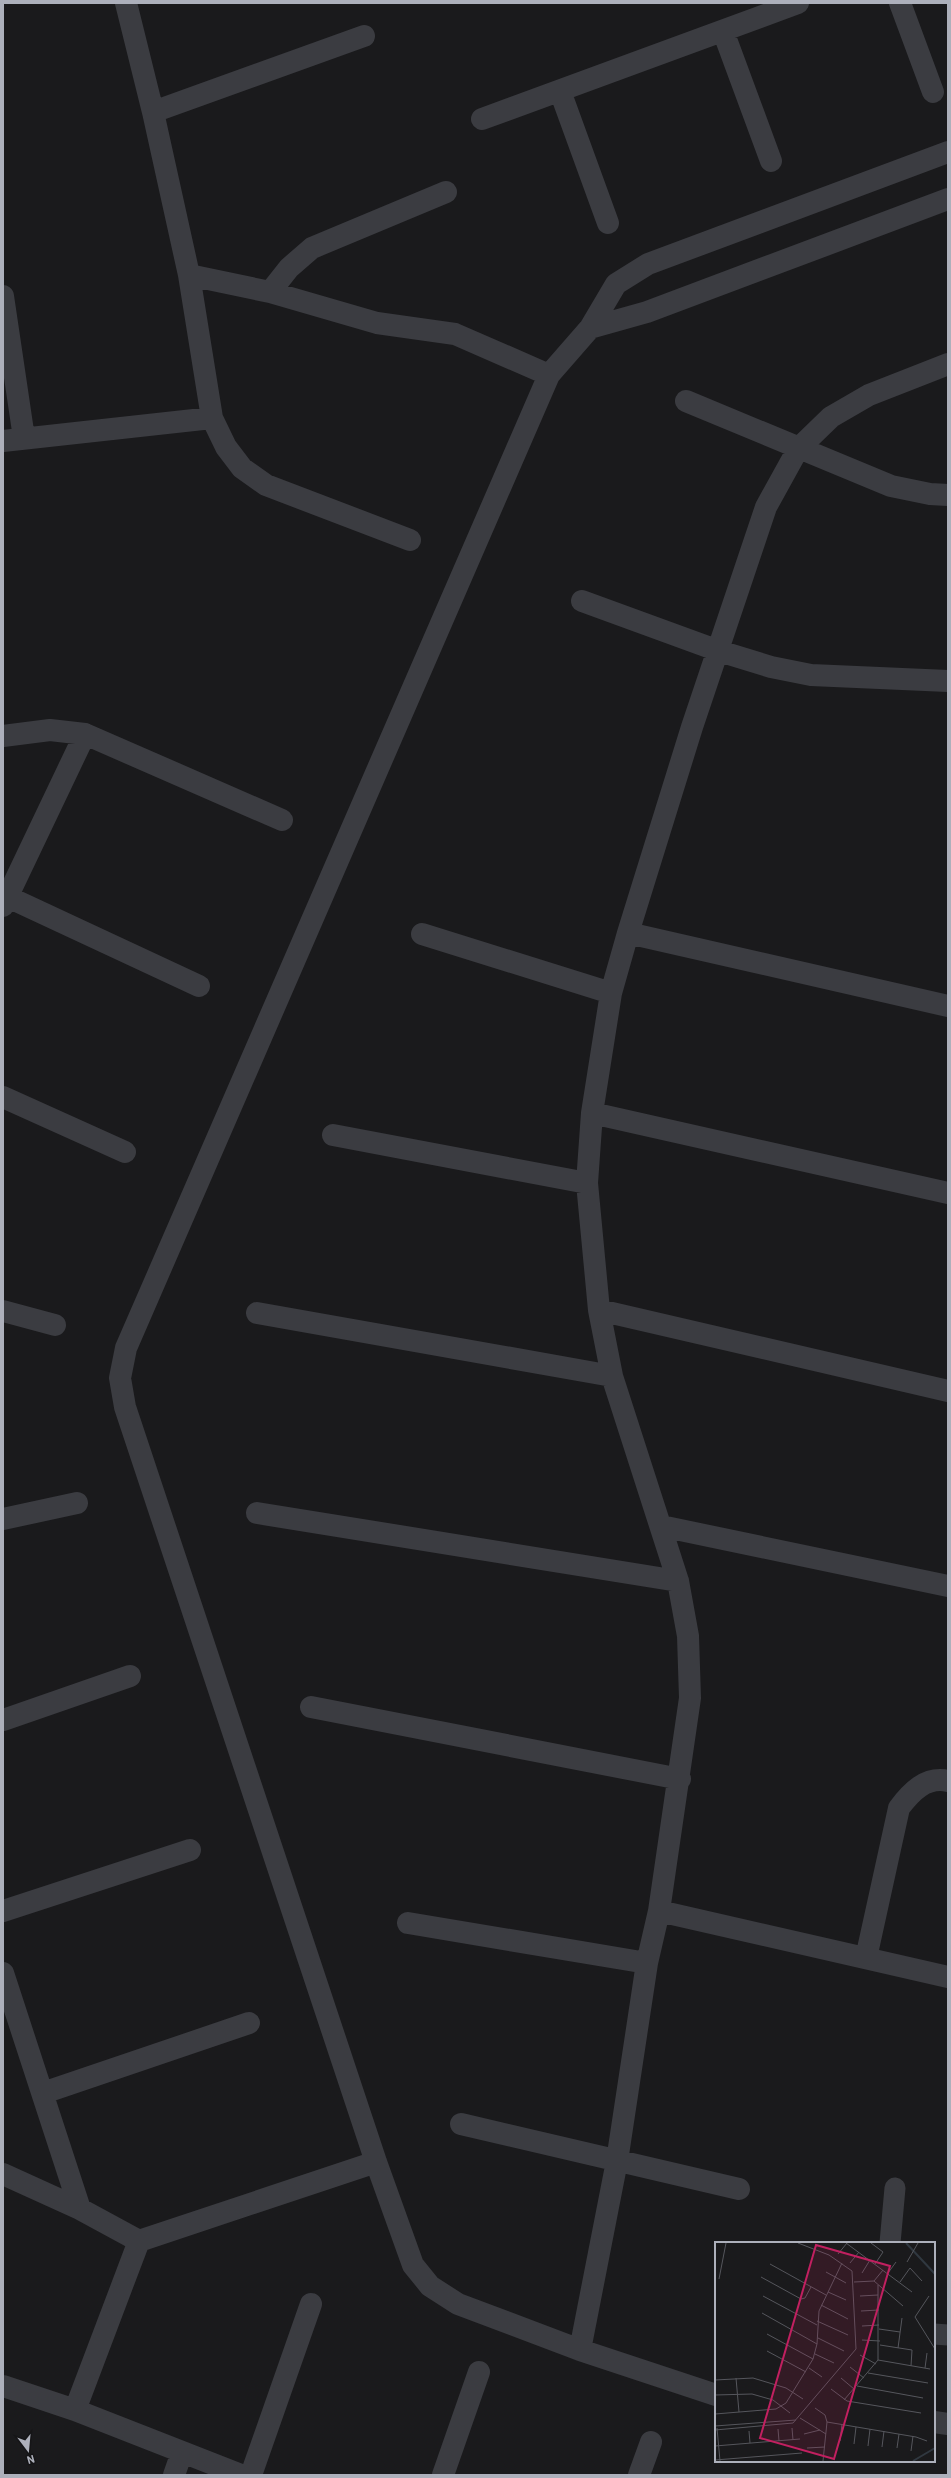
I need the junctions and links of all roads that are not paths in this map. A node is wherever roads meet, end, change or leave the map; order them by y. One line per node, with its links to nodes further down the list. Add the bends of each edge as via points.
1 (126, 3): 8 (street)
2 (798, 3): 4 (street)
3 (900, 3): 7 (street)
4 (723, 31): 6 (street); 11 (street)
5 (364, 36): 8 (street)
6 (560, 90): 9 (street); 14 (street)
7 (933, 92)
8 (153, 112): 15 (street)
9 (482, 119)
10 (948, 152): 18 (street, via 648,264 616,284)
11 (771, 161)
12 (446, 192): 16 (street, via 312,248 289,268)
13 (948, 199): 18 (street, via 647,312)
14 (608, 224)
15 (188, 275): 16 (street); 22 (street)
16 (270, 292): 20 (street, via 377,324 456,334)
17 (3, 296): 23 (street)
18 (590, 328): 20 (street)
19 (948, 364): 25 (street, via 869,394 831,417)
20 (549, 375): 75 (street, via 455,586 381,764 126,1348 120,1378 125,1407)
21 (686, 401): 25 (street)
22 (212, 418): 23 (street); 27 (street, via 226,447 242,468 266,485)
23 (24, 438): 24 (street)
24 (3, 441)
25 (798, 449): 26 (street, via 891,486); 29 (street, via 766,507)
26 (948, 495)
27 (410, 540)
28 (582, 601): 29 (street)
29 (719, 651): 30 (street, via 771,667 811,675); 35 (street, via 692,727)
30 (948, 681)
31 (85, 734): 32 (street, via 50,730); 33 (street); 34 (street)
32 (3, 736)
33 (282, 820)
34 (5, 902): 37 (street)
35 (628, 933): 38 (street); 39 (street)
36 (422, 934): 38 (street)
37 (200, 986)
38 (612, 993): 41 (street)
39 (948, 1006)
40 (3, 1097): 43 (street)
41 (592, 1113): 44 (street); 45 (street)
42 (333, 1134): 44 (street)
43 (125, 1152)
44 (587, 1183): 46 (street)
45 (948, 1193)
46 (599, 1310): 50 (street); 51 (street)
47 (3, 1311): 49 (street)
48 (257, 1313): 50 (street)
49 (55, 1325)
50 (612, 1376): 55 (street)
51 (948, 1391)
52 (77, 1503): 54 (street)
53 (257, 1513): 56 (street)
54 (3, 1519)
55 (661, 1526): 56 (street); 57 (street)
56 (678, 1581): 61 (street, via 688,1636 690,1698)
57 (948, 1586)
58 (130, 1676): 60 (street)
59 (311, 1707): 61 (street)
60 (3, 1720)
61 (680, 1779): 65 (street)
62 (948, 1781): 67 (street, via 924,1784 909,1793 899,1808)
63 (190, 1850): 64 (street)
64 (3, 1911)
65 (659, 1911): 67 (street); 68 (street)
66 (408, 1923): 68 (street)
67 (866, 1958): 70 (street)
68 (647, 1963): 74 (street)
69 (3, 1973): 72 (street)
70 (948, 1977)
71 (249, 2023): 72 (street)
72 (43, 2093): 79 (street)
73 (461, 2124): 74 (street)
74 (617, 2161): 78 (street); 85 (street)
75 (376, 2162): 80 (street); 85 (street, via 413,2265 430,2286 458,2304)
76 (3, 2174): 79 (street)
77 (895, 2188): 81 (lane)
78 (739, 2190)
79 (80, 2209): 80 (street)
80 (139, 2242): 89 (street)
81 (890, 2242)
82 (311, 2304): 96 (street)
83 (935, 2334): 84 (lane)
84 (948, 2335)
85 (580, 2350): 88 (street)
86 (480, 2372): 97 (street)
87 (3, 2386): 89 (street)
88 (715, 2395)
89 (75, 2410): 93 (street)
90 (935, 2422): 91 (street)
91 (948, 2424)
92 (651, 2442): 98 (street)
93 (182, 2452): 94 (street); 95 (street)
94 (174, 2475)
95 (241, 2475)
96 (251, 2475)
97 (443, 2475)
98 (639, 2475)

